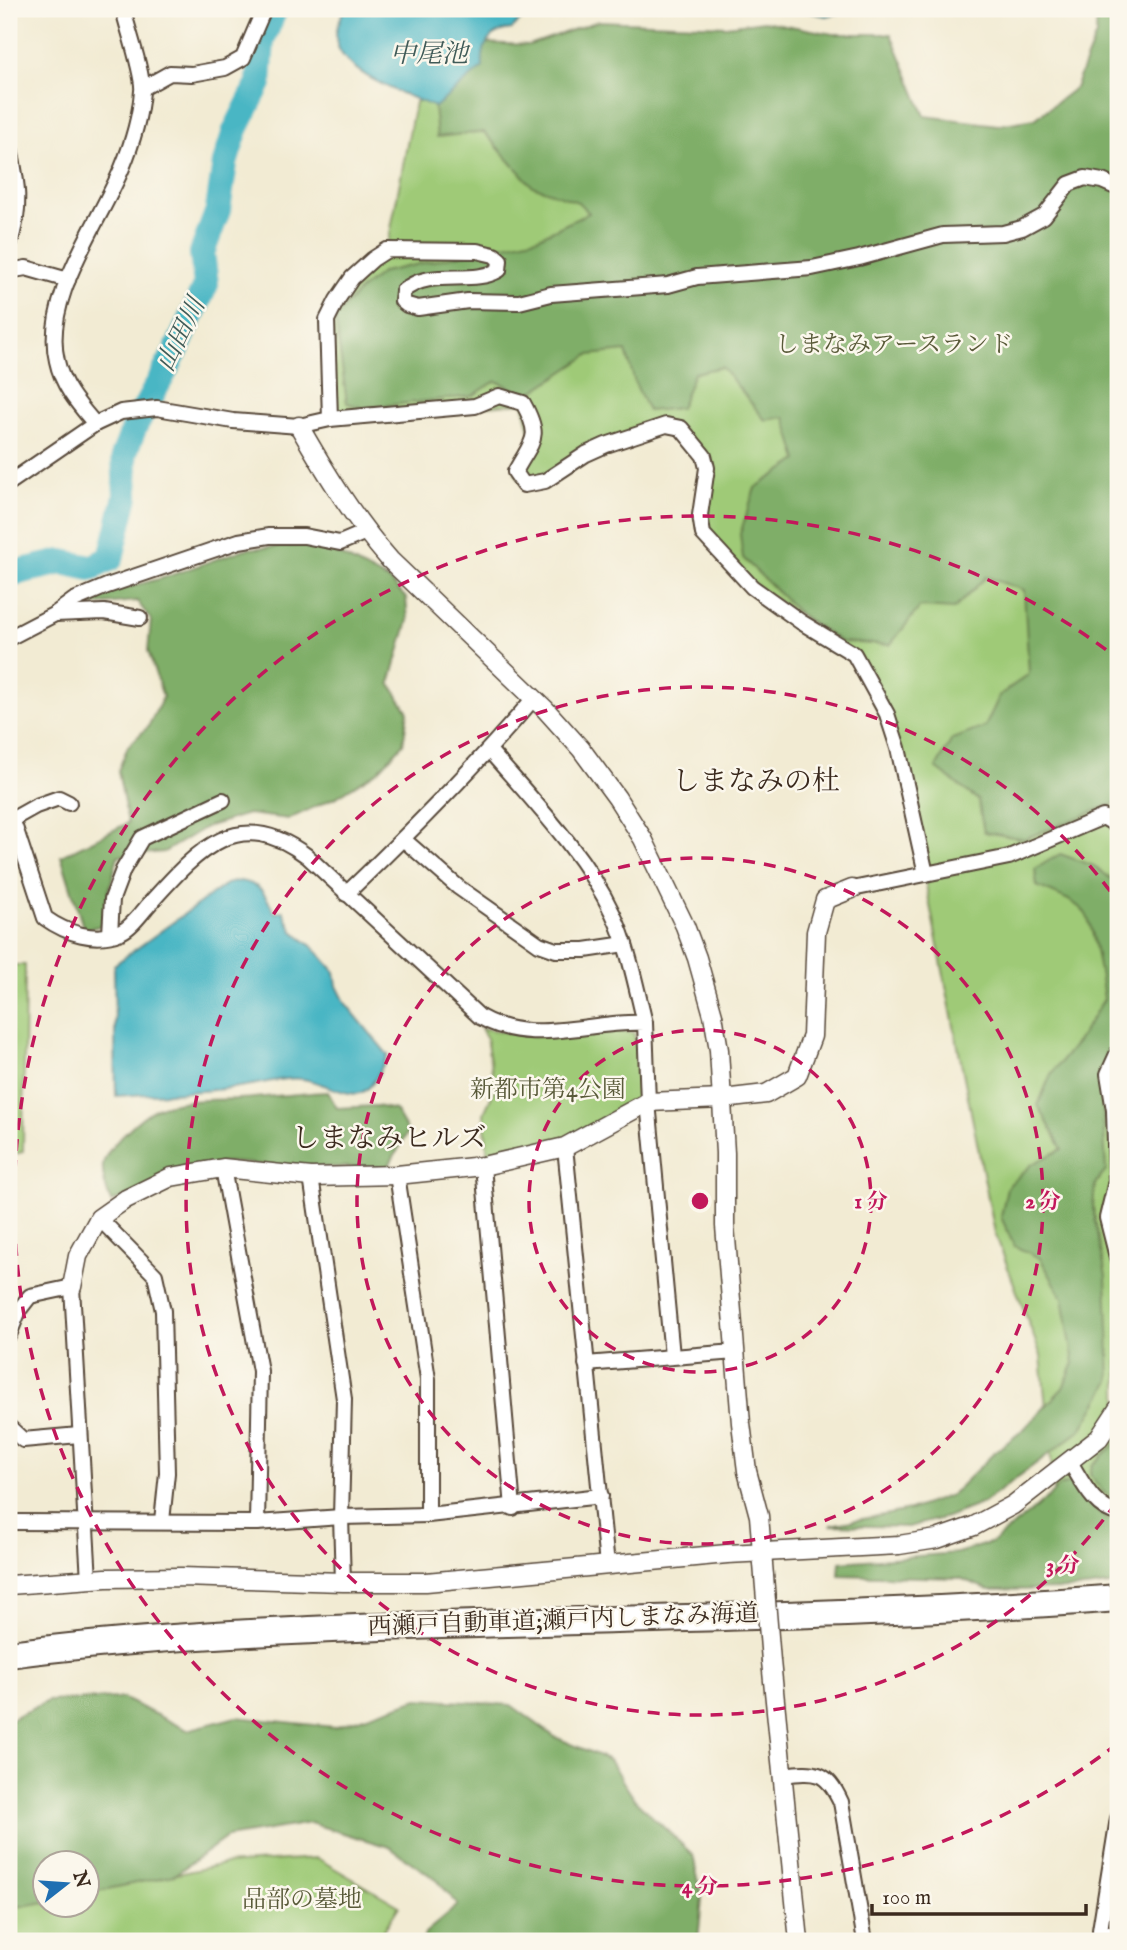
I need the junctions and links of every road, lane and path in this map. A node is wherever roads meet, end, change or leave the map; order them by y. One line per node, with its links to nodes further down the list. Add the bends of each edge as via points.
1 (123, 9): 3 (street)
2 (264, 9): 3 (street, via 243,58 225,68 170,73)
3 (143, 88): 8 (street, via 137,126 122,168)
4 (9, 143): 6 (street, via 19,201)
5 (1118, 188): 9 (street, via 1085,178 1069,184 1044,216 1003,233 943,235 812,268 551,293 519,302 407,305 402,301 403,291 413,282 489,275 499,270 500,260 477,251 387,250 352,278 327,320)
6 (9, 245)
7 (9, 271): 8 (street, via 26,268)
8 (68, 279): 10 (street, via 54,325 57,361 70,394)
9 (330, 418): 11 (street); 24 (street, via 475,406 499,396 523,403 534,423 533,442 515,472 524,485 545,481 606,446 666,425 681,428 704,456 707,468 700,515 703,534 752,587 854,653 887,714)
10 (95, 424): 11 (street, via 121,412 157,408); 12 (street)
11 (299, 426): 13 (street)
12 (9, 483)
13 (366, 532): 14 (street, via 340,543 304,536 239,541 107,586); 17 (street)
14 (55, 614): 15 (street, via 104,612); 16 (street)
15 (140, 618)
16 (9, 638)
17 (534, 698): 18 (street); 31 (street, via 611,789 667,887 707,991)
18 (489, 750): 23 (street); 28 (street, via 568,844 612,913)
19 (223, 800): 27 (street, via 142,838 112,899)
20 (69, 803): 21 (street, via 59,798)
21 (10, 818): 27 (street, via 45,918 85,936)
22 (1118, 826): 24 (street, via 1103,817 1009,857)
23 (403, 839): 26 (street); 28 (street, via 458,887 540,944 556,950)
24 (926, 874): 25 (street)
25 (852, 889): 31 (street, via 825,900 816,932 812,1036 797,1076 766,1094)
26 (346, 894): 27 (street, via 293,846 273,836 250,833 224,838 197,854 133,922); 29 (street, via 480,1017 497,1026 548,1032)
27 (110, 934)
28 (625, 944): 29 (street)
29 (645, 1023): 32 (street)
30 (1118, 1052): 38 (street, via 1108,1074)
31 (723, 1099): 32 (street); 43 (street, via 725,1226)
32 (648, 1102): 33 (street); 44 (street)
33 (565, 1147): 34 (street); 45 (street)
34 (483, 1166): 36 (street); 51 (street)
35 (223, 1168): 37 (street); 39 (street, via 171,1177); 58 (street, via 260,1371)
36 (397, 1175): 37 (street); 53 (street, via 428,1379)
37 (311, 1177): 54 (street, via 344,1399)
38 (1117, 1181): 40 (street, via 1107,1218)
39 (99, 1218): 41 (street, via 78,1256); 55 (street, via 155,1275 163,1311 167,1473)
40 (1117, 1254)
41 (72, 1287): 42 (street, via 30,1296); 48 (street)
42 (9, 1335)
43 (735, 1352): 44 (street); 59 (street, via 747,1471 759,1516)
44 (672, 1356): 45 (street)
45 (586, 1364): 50 (street)
46 (1118, 1409): 49 (street, via 1099,1438)
47 (9, 1427): 48 (street, via 23,1440)
48 (79, 1435): 57 (street)
49 (1070, 1462): 52 (street, via 1090,1493 1108,1512); 59 (street, via 1013,1505 937,1539)
50 (601, 1496): 51 (street); 60 (street)
51 (513, 1508): 53 (street)
52 (1118, 1513)
53 (428, 1516): 54 (street)
54 (341, 1517): 58 (street); 62 (street)
55 (162, 1521): 57 (street); 58 (street)
56 (9, 1522): 57 (street)
57 (85, 1522): 61 (street)
58 (257, 1523)
59 (762, 1551): 60 (street); 66 (street, bridge)
60 (607, 1565): 62 (street, via 426,1582)
61 (89, 1580): 62 (street, via 181,1577); 63 (street)
62 (343, 1582)
63 (9, 1585)
64 (1118, 1598): 65 (highway, 西瀬戸自動車道;瀬戸内しまなみ海道, via 252,1633)
65 (9, 1654)
66 (782, 1775): 69 (street); 70 (street, via 816,1773 832,1783 841,1802)
67 (1118, 1818): 68 (street, via 1100,1930)
68 (1118, 1939)
69 (799, 1941)
70 (864, 1941)

